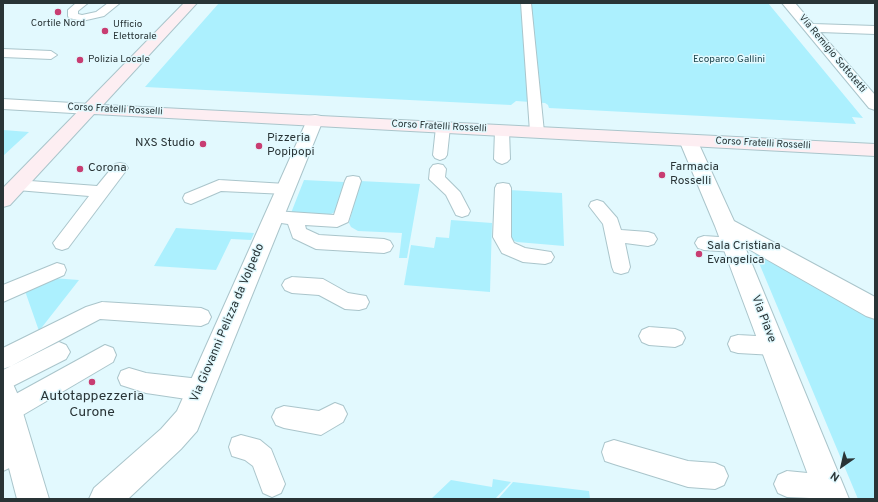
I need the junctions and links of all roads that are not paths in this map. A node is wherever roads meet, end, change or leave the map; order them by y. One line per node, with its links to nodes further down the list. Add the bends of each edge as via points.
1 (83, 3): 2 (lane, via 74,10 73,16 82,18 100,14)
2 (115, 3)
3 (191, 3): 12 (street)
4 (526, 3): 16 (lane)
5 (788, 3): 6 (street, Via Remigio Sottotetti)
6 (810, 28): 7 (street); 11 (street, Via Remigio Sottotetti)
7 (875, 30)
8 (3, 53): 9 (lane)
9 (51, 55)
10 (3, 104): 12 (street, Corso Fratelli Rosselli)
11 (875, 105)
12 (90, 109): 13 (street, Corso Fratelli Rosselli); 22 (street)
13 (315, 120): 14 (street, Corso Fratelli Rosselli); 24 (street, Via Giovanni Pelizza da Volpedo)
14 (443, 127): 15 (street, Corso Fratelli Rosselli); 29 (lane, via 437,179 452,192)
15 (502, 130): 16 (street, Corso Fratelli Rosselli); 19 (lane)
16 (536, 132): 17 (street, Corso Fratelli Rosselli)
17 (688, 140): 18 (street, Corso Fratelli Rosselli); 32 (street, Via Piave)
18 (875, 150)
19 (502, 159)
20 (120, 168): 25 (lane)
21 (353, 181): 31 (lane, via 342,218 336,221)
22 (17, 185): 25 (lane); 27 (street)
23 (503, 188): 38 (lane, via 502,237 508,248 523,255)
24 (286, 189): 26 (lane, via 220,185); 30 (street, Via Giovanni Pelizza da Volpedo)
25 (102, 192): 35 (lane)
26 (191, 198)
27 (3, 200)
28 (597, 206): 33 (lane, via 611,222)
29 (462, 211)
30 (274, 217): 31 (lane); 55 (street, Via Giovanni Pelizza da Volpedo, via 253,282)
31 (299, 219): 37 (lane, via 296,224 300,232 316,242)
32 (730, 235): 36 (lane); 44 (street); 49 (street, Via Piave)
33 (614, 236): 34 (lane); 39 (lane)
34 (648, 239)
35 (62, 243)
36 (704, 243)
37 (384, 246)
38 (545, 257)
39 (621, 267)
40 (57, 270): 42 (lane)
41 (292, 285): 43 (lane, via 323,287 345,301)
42 (3, 294)
43 (359, 302)
44 (875, 309)
45 (201, 317): 52 (lane, via 102,310)
46 (650, 336): 47 (lane)
47 (675, 338)
48 (738, 344): 49 (lane)
49 (774, 346): 65 (street, Via Piave)
50 (59, 352): 54 (lane)
51 (105, 356): 56 (lane)
52 (3, 359)
53 (129, 378): 55 (lane)
54 (3, 381)
55 (201, 399): 67 (street, Via Giovanni Pelizza da Volpedo, via 186,421 185,436)
56 (6, 402): 61 (street)
57 (335, 414): 58 (lane, via 321,423)
58 (284, 417)
59 (241, 448): 63 (lane, via 251,449 262,458)
60 (614, 452): 62 (lane, via 688,474)
61 (11, 454): 66 (street)
62 (714, 476)
63 (272, 484)
64 (788, 484): 65 (lane)
65 (831, 493)
66 (33, 499)
67 (105, 499)

